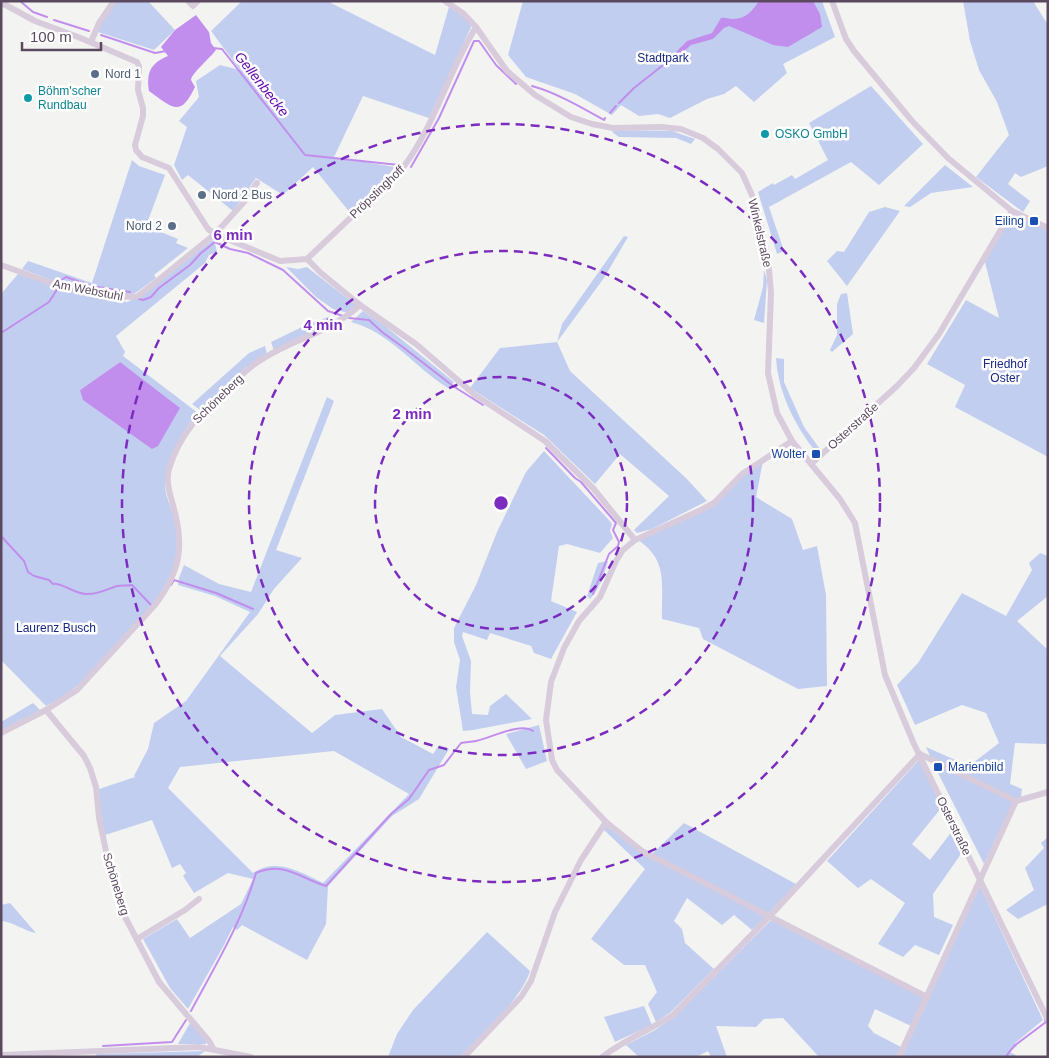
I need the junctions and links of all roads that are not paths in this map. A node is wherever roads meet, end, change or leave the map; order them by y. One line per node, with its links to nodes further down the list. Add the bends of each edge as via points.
1 (114, 1): 8 (street)
2 (188, 1): 3 (street, via 193,6)
3 (198, 1)
4 (445, 1): 7 (street, Winkelstraße)
5 (832, 1): 10 (street, via 846,39 912,122 948,158)
6 (2, 3): 8 (street, via 35,21)
7 (476, 27): 13 (street, Pröpstinghoff, via 414,154); 16 (street, Winkelstraße, via 507,70 535,96 571,117 612,128 681,129 703,138 742,173 755,202 768,259 771,293 768,373 777,413)
8 (90, 42): 12 (street, via 137,62 143,116 136,150 142,157 170,168 208,229)
9 (257, 183): 12 (street, Am Webstuhl)
10 (1012, 211): 11 (street); 17 (street, Osterstraße, via 944,325 914,368)
11 (1048, 228)
12 (215, 234): 13 (street, via 280,261); 14 (street, Am Webstuhl, via 138,296 128,298 57,285)
13 (307, 259): 15 (street)
14 (1, 266)
15 (360, 305): 18 (street, via 416,344 475,395 545,441 593,488); 19 (street, Schöneberg, via 328,328 264,358 193,422 167,479 181,542 177,564 164,594 77,690)
16 (792, 441): 17 (street, Winkelstraße); 18 (street, via 742,474 714,503)
17 (812, 463): 21 (street, Osterstraße, via 855,523 885,675)
18 (635, 540): 24 (street, via 616,560 600,597 579,621 564,648 551,682 546,720 552,760 557,770)
19 (46, 710): 20 (street, Schöneberg); 28 (street, Schöneberg, via 90,768 116,890 123,913)
20 (1, 733)
21 (920, 754): 23 (street); 25 (street, Osterstraße); 27 (street)
22 (1048, 792): 23 (street)
23 (1016, 801): 25 (street)
24 (606, 822): 27 (street, via 642,852); 34 (street, via 581,860 555,912 531,981 521,997)
25 (980, 879): 29 (street); 30 (street, Osterstraße)
26 (199, 899): 28 (street)
27 (770, 916): 29 (street); 35 (street, via 673,1014)
28 (137, 939): 31 (street, Schöneberg, via 159,982)
29 (927, 997): 36 (street)
30 (1048, 1020)
31 (213, 1048): 32 (street); 33 (street)
32 (1, 1055)
33 (251, 1057)
34 (464, 1057)
35 (602, 1057)
36 (899, 1057)

